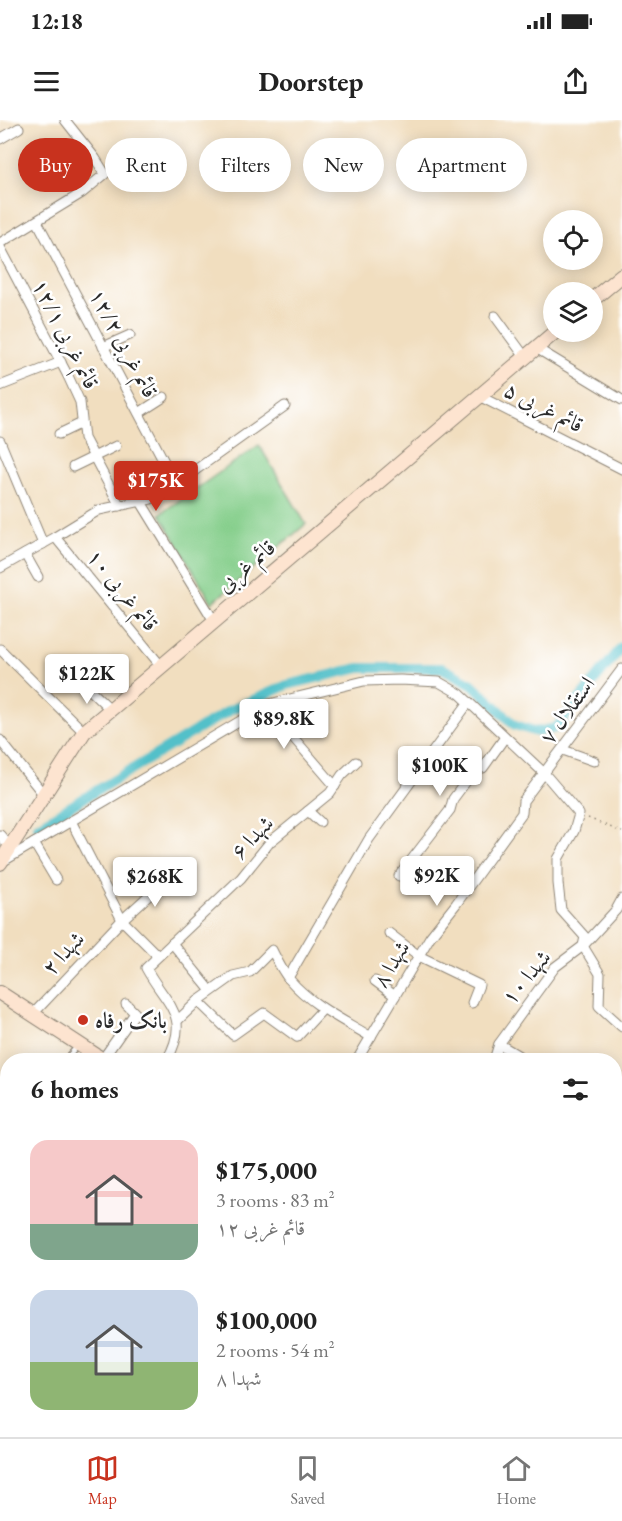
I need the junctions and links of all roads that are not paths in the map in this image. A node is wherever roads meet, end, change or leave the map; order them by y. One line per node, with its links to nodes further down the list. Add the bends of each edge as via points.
1 (65, 120): 4 (street, via 105,174)
2 (19, 128): 3 (street)
3 (0, 139)
4 (36, 221): 5 (street); 11 (street, قائم غربی ۱۲/۲)
5 (0, 245): 13 (street, قائم غربی ۱۲/۱)
6 (619, 281): 7 (main road)
7 (603, 292)
8 (495, 316): 12 (street)
9 (130, 335): 11 (street)
10 (543, 342): 12 (main road, قائم غربی)
11 (103, 347): 19 (street, قائم غربی ۱۲/۲)
12 (530, 352): 15 (main road, قائم غربی); 17 (street)
13 (61, 362): 14 (street); 20 (street, قائم غربی ۱۲/۱, via 80,402)
14 (0, 386)
15 (479, 396): 26 (street, قائم غربی ۵); 35 (main road, قائم غربی)
16 (164, 397): 19 (street)
17 (622, 400)
18 (285, 406): 27 (street)
19 (139, 413): 27 (street, قائم غربی ۱۲/۲)
20 (82, 423): 21 (street); 24 (street, قائم غربی ۱۲/۱)
21 (59, 434)
22 (0, 441): 31 (street)
23 (116, 446): 24 (street)
24 (93, 456): 25 (street); 29 (street, قائم غربی ۱۲/۱)
25 (73, 467)
26 (622, 469)
27 (176, 484): 28 (street)
28 (141, 502): 29 (street); 35 (street)
29 (120, 506): 30 (street, via 99,510)
30 (55, 537): 31 (street); 37 (street, قائم غربی ۱۰)
31 (43, 544): 32 (street)
32 (25, 554): 33 (street); 34 (street)
33 (0, 568)
34 (38, 576)
35 (214, 621): 37 (main road, قائم غربی)
36 (0, 649): 43 (street)
37 (161, 666): 42 (main road, قائم غربی)
38 (622, 669): 46 (street, استقلال ۷)
39 (82, 682): 42 (street)
40 (285, 700): 41 (street, via 363,681 400,680 439,682); 50 (street, via 279,722); 53 (street, via 269,704)
41 (469, 702): 44 (street); 69 (street, via 369,839)
42 (110, 709): 43 (main road, قائم غربی)
43 (84, 732): 51 (main road, قائم غربی)
44 (505, 737): 49 (street); 60 (street, via 483,768 476,768 453,798 450,810)
45 (0, 740): 51 (street)
46 (563, 750): 47 (street); 49 (street, استقلال ۷)
47 (594, 761)
48 (356, 762): 50 (street, شهدا ۶)
49 (544, 774): 66 (street, via 579,814 558,859 558,883 561,910 585,937); 68 (street, شهدا ۸, via 523,801 522,813)
50 (335, 786): 52 (street, شهدا ۶)
51 (44, 795): 57 (main road, قائم غربی)
52 (308, 811): 54 (street); 65 (street, شهدا ۶, via 270,842 241,878)
53 (71, 821): 56 (street); 63 (street)
54 (320, 822)
55 (0, 835): 57 (street)
56 (34, 843): 58 (street); 61 (street)
57 (10, 847): 58 (main road, قائم غربی)
58 (0, 863)
59 (170, 876): 63 (street, شهدا ۲)
60 (399, 876)
61 (56, 880)
62 (622, 899): 66 (street, شهدا ۱۰)
63 (122, 920): 67 (street); 78 (street, شهدا ۲)
64 (389, 933): 68 (street)
65 (172, 943): 67 (street, شهدا ۶); 71 (street)
66 (583, 946): 80 (street, via 600,974 600,1006); 82 (street, شهدا ۱۰, via 555,967)
67 (158, 956): 79 (street, via 146,968 170,1003)
68 (419, 956): 73 (street, شهدا ۸); 75 (street, via 479,985)
69 (288, 978): 71 (street, via 272,951 250,972 233,976); 77 (street)
70 (375, 981): 73 (street)
71 (211, 991): 74 (street)
72 (0, 993): 78 (main road)
73 (395, 996): 81 (street, شهدا ۸)
74 (198, 1001): 77 (street, via 233,1035 264,1013 297,1037); 79 (street)
75 (472, 1003)
76 (126, 1004): 86 (street, via 135,1013)
77 (323, 1009): 81 (street)
78 (33, 1014): 83 (main road)
79 (177, 1021): 87 (street, via 176,1044)
80 (622, 1027)
81 (371, 1037): 88 (street, شهدا ۸)
82 (499, 1044): 89 (street, شهدا ۱۰); 90 (street)
83 (79, 1045): 84 (lane); 85 (main road)
84 (72, 1053)
85 (92, 1053)
86 (108, 1053)
87 (171, 1053)
88 (361, 1053)
89 (496, 1053)
90 (514, 1053)

